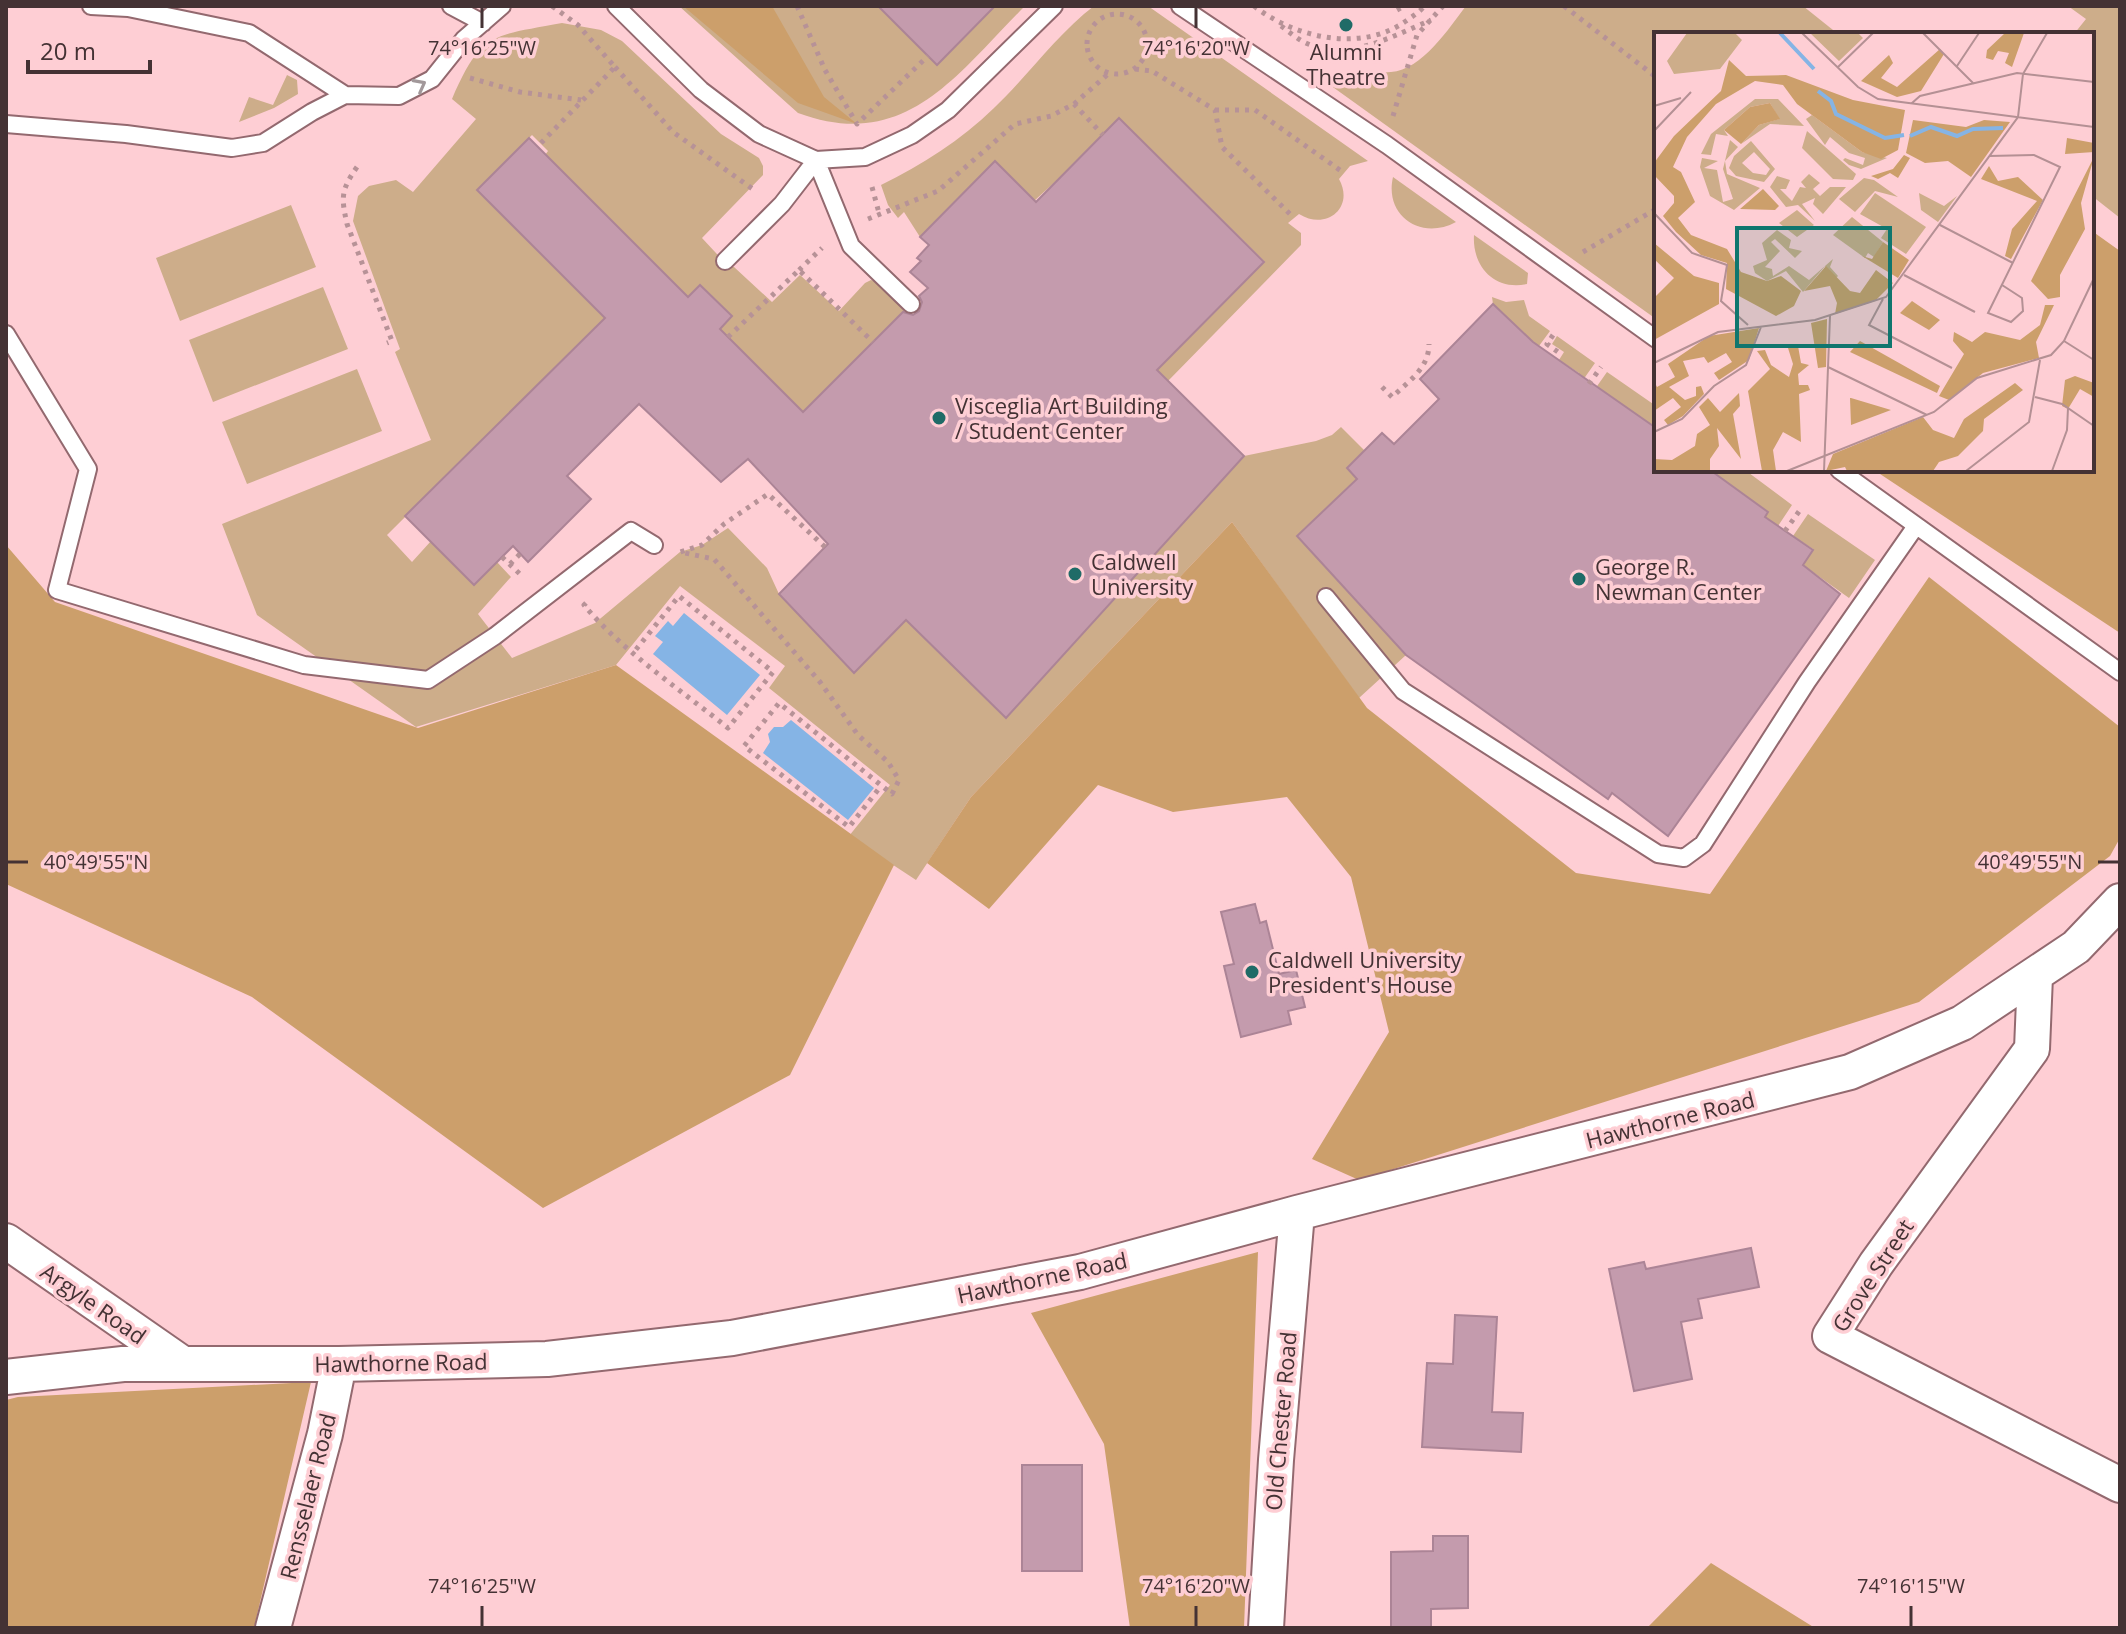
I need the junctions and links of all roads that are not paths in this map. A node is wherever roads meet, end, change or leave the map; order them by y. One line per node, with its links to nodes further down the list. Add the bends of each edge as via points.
1 (91, 6): 8 (lane, via 128,8 249,33)
2 (451, 6): 7 (lane)
3 (502, 6): 7 (lane)
4 (616, 6): 10 (lane, via 701,90 759,134)
5 (1054, 6): 10 (lane, via 948,110 912,135 865,157)
6 (1180, 6): 14 (lane, via 1387,145)
7 (483, 23): 8 (lane, one-way to 7, via 399,96 432,79)
8 (345, 95): 9 (lane, via 263,143 232,148)
9 (6, 124)
10 (816, 160): 11 (lane, via 782,204); 12 (lane, via 851,246)
11 (725, 261)
12 (911, 304)
13 (6, 334): 17 (lane, via 88,469 57,590 304,665 428,680 495,636 631,531)
14 (1654, 338)
15 (1842, 472): 16 (lane)
16 (1916, 526): 18 (lane, via 1703,844 1684,858 1658,854 1403,691); 19 (lane)
17 (654, 545)
18 (1326, 597)
19 (2120, 672)
20 (2120, 901): 21 (street, Hawthorne Road, via 2076,947)
21 (2035, 976): 22 (street, Hawthorne Road, via 1962,1023 1850,1072); 27 (street, Grove Street, via 2032,1049 1830,1336)
22 (1297, 1213): 25 (street, Hawthorne Road, via 1080,1272 732,1338 547,1359); 29 (street, Old Chester Road)
23 (6, 1241): 24 (street, Argyle Road)
24 (183, 1364): 25 (street, Hawthorne Road); 26 (street, Hawthorne Road, via 123,1364)
25 (339, 1364): 28 (street, Rensselaer Road)
26 (6, 1377)
27 (2120, 1485)
28 (273, 1628)
29 (1266, 1628)

